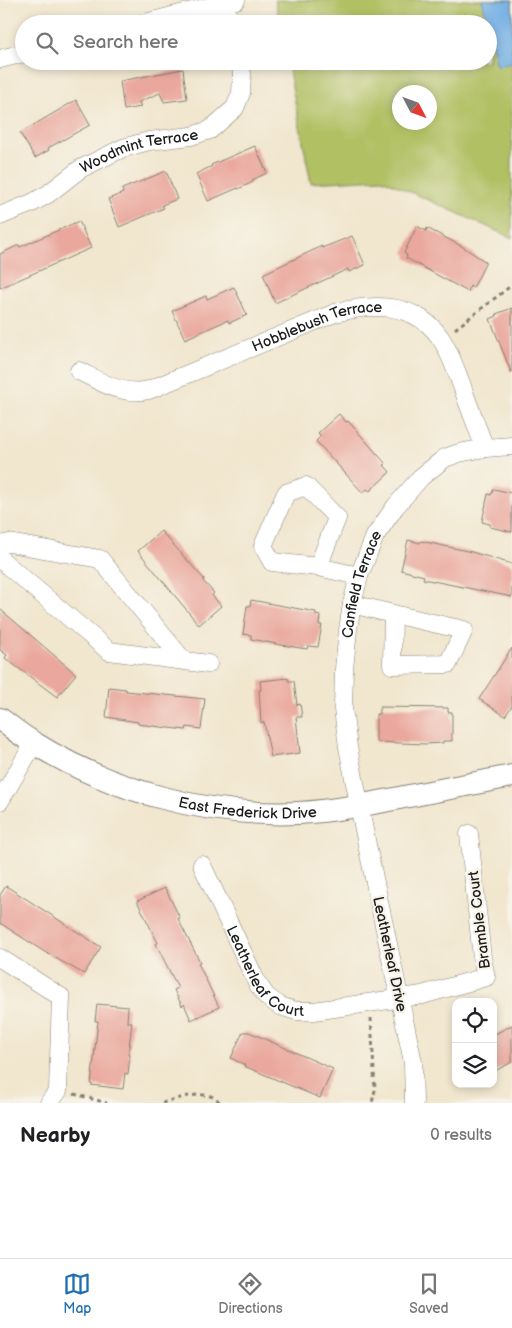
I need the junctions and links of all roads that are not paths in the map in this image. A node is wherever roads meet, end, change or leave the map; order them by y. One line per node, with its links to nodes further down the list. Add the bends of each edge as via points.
1 (230, 2): 2 (street); 3 (street)
2 (177, 15)
3 (230, 15)
4 (15, 55): 5 (street)
5 (0, 59)
6 (241, 70): 7 (street, Woodmint Terrace, via 241,93 235,108 210,130 122,148 80,169 32,204)
7 (0, 216)
8 (79, 371): 10 (street, Hobblebush Terrace, via 127,392 149,390 313,321 357,307 391,308 425,322 440,338 455,368)
9 (512, 446): 10 (street, Canfield Terrace)
10 (485, 448): 14 (street, Canfield Terrace, via 445,458 421,476 375,536)
11 (0, 545): 17 (street, via 9,543 100,560)
12 (0, 560): 17 (street, via 109,651)
13 (318, 567): 13 (street, via 272,562 262,546 286,493 306,486 336,518); 14 (street)
14 (359, 576): 15 (street, Canfield Terrace)
15 (352, 604): 16 (street); 23 (street, Canfield Terrace, via 343,709)
16 (393, 614)
17 (183, 660): 18 (street)
18 (208, 664)
19 (0, 719): 20 (street, East Frederick Drive)
20 (34, 743): 22 (street); 23 (street, East Frederick Drive, via 104,779 174,801 250,812 299,813)
21 (512, 776): 23 (street, East Frederick Drive)
22 (0, 801)
23 (360, 806): 27 (street, Leatherleaf Drive)
24 (469, 834): 27 (street, Bramble Court, via 486,977 432,993)
25 (202, 865): 27 (street, Leatherleaf Court, via 267,998 280,1006 314,1011)
26 (0, 958): 28 (street, via 61,997 58,1091)
27 (399, 997): 29 (street, Leatherleaf Drive, via 413,1062)
28 (49, 1103)
29 (414, 1103)

